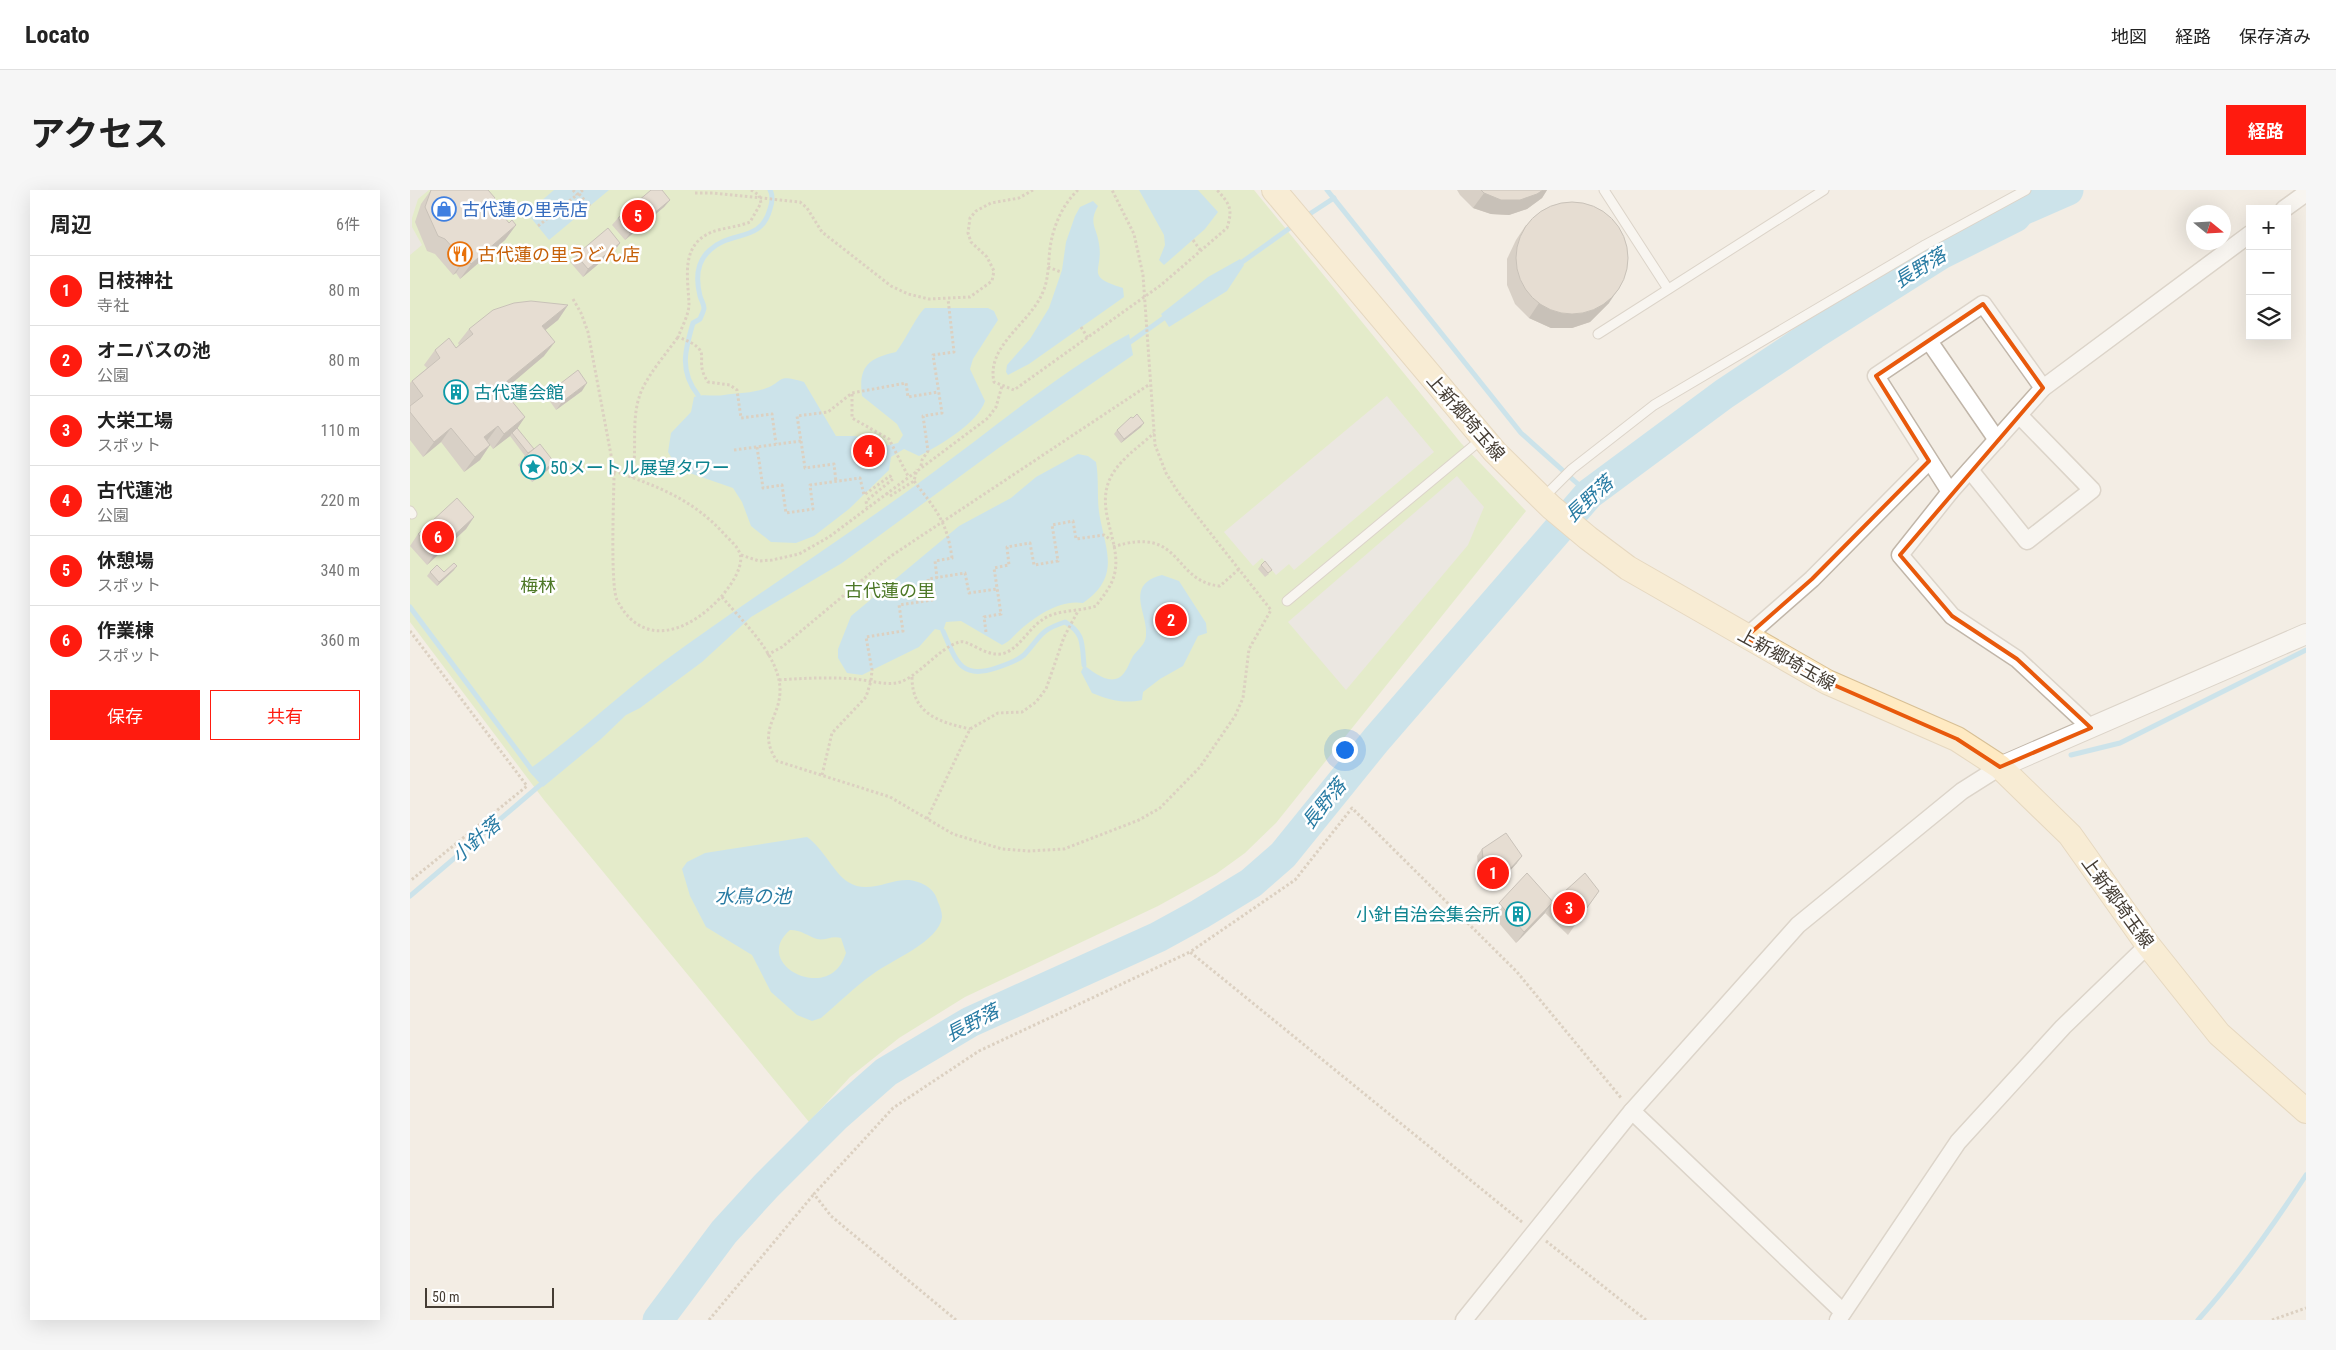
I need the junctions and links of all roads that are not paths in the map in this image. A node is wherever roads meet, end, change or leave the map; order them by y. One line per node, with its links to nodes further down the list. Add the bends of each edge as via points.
1 (1274, 190): 13 (main road, 上新郷埼玉線)
2 (1604, 190): 8 (lane)
3 (1824, 190): 8 (lane)
4 (2026, 190): 18 (lane, via 1925,245 1654,405 1572,468)
5 (2306, 193): 6 (street)
6 (2290, 205)
7 (2246, 237): 11 (street)
8 (1668, 289): 9 (lane)
9 (1598, 334)
10 (1929, 340): 11 (street, via 1983,304); 14 (street); 15 (street, via 1876,376)
11 (2043, 388): 12 (street)
12 (2019, 415): 14 (street); 16 (street, via 2092,490 2027,542)
13 (1483, 438): 18 (main road, 上新郷埼玉線); 19 (lane)
14 (1997, 440): 16 (street)
15 (1929, 461): 17 (street); 21 (street, via 1812,579)
16 (1970, 470): 17 (street)
17 (1950, 492): 22 (street, via 1900,555 1952,616 2017,659)
18 (1550, 496): 21 (main road, 上新郷埼玉線, via 1588,538 1628,568)
19 (1287, 601)
20 (2306, 634): 22 (street)
21 (1746, 637): 23 (main road, 上新郷埼玉線, via 1826,682 1957,739)
22 (2091, 728): 23 (street)
23 (2000, 767): 24 (main road, 上新郷埼玉線, via 2070,835); 25 (street, via 1962,791 1798,925)
24 (2148, 945): 26 (main road, 上新郷埼玉線, via 2220,1034); 27 (street, via 2063,1027 1958,1142)
25 (1632, 1111): 27 (street); 28 (street)
26 (2306, 1111)
27 (1840, 1316)
28 (1464, 1320)

